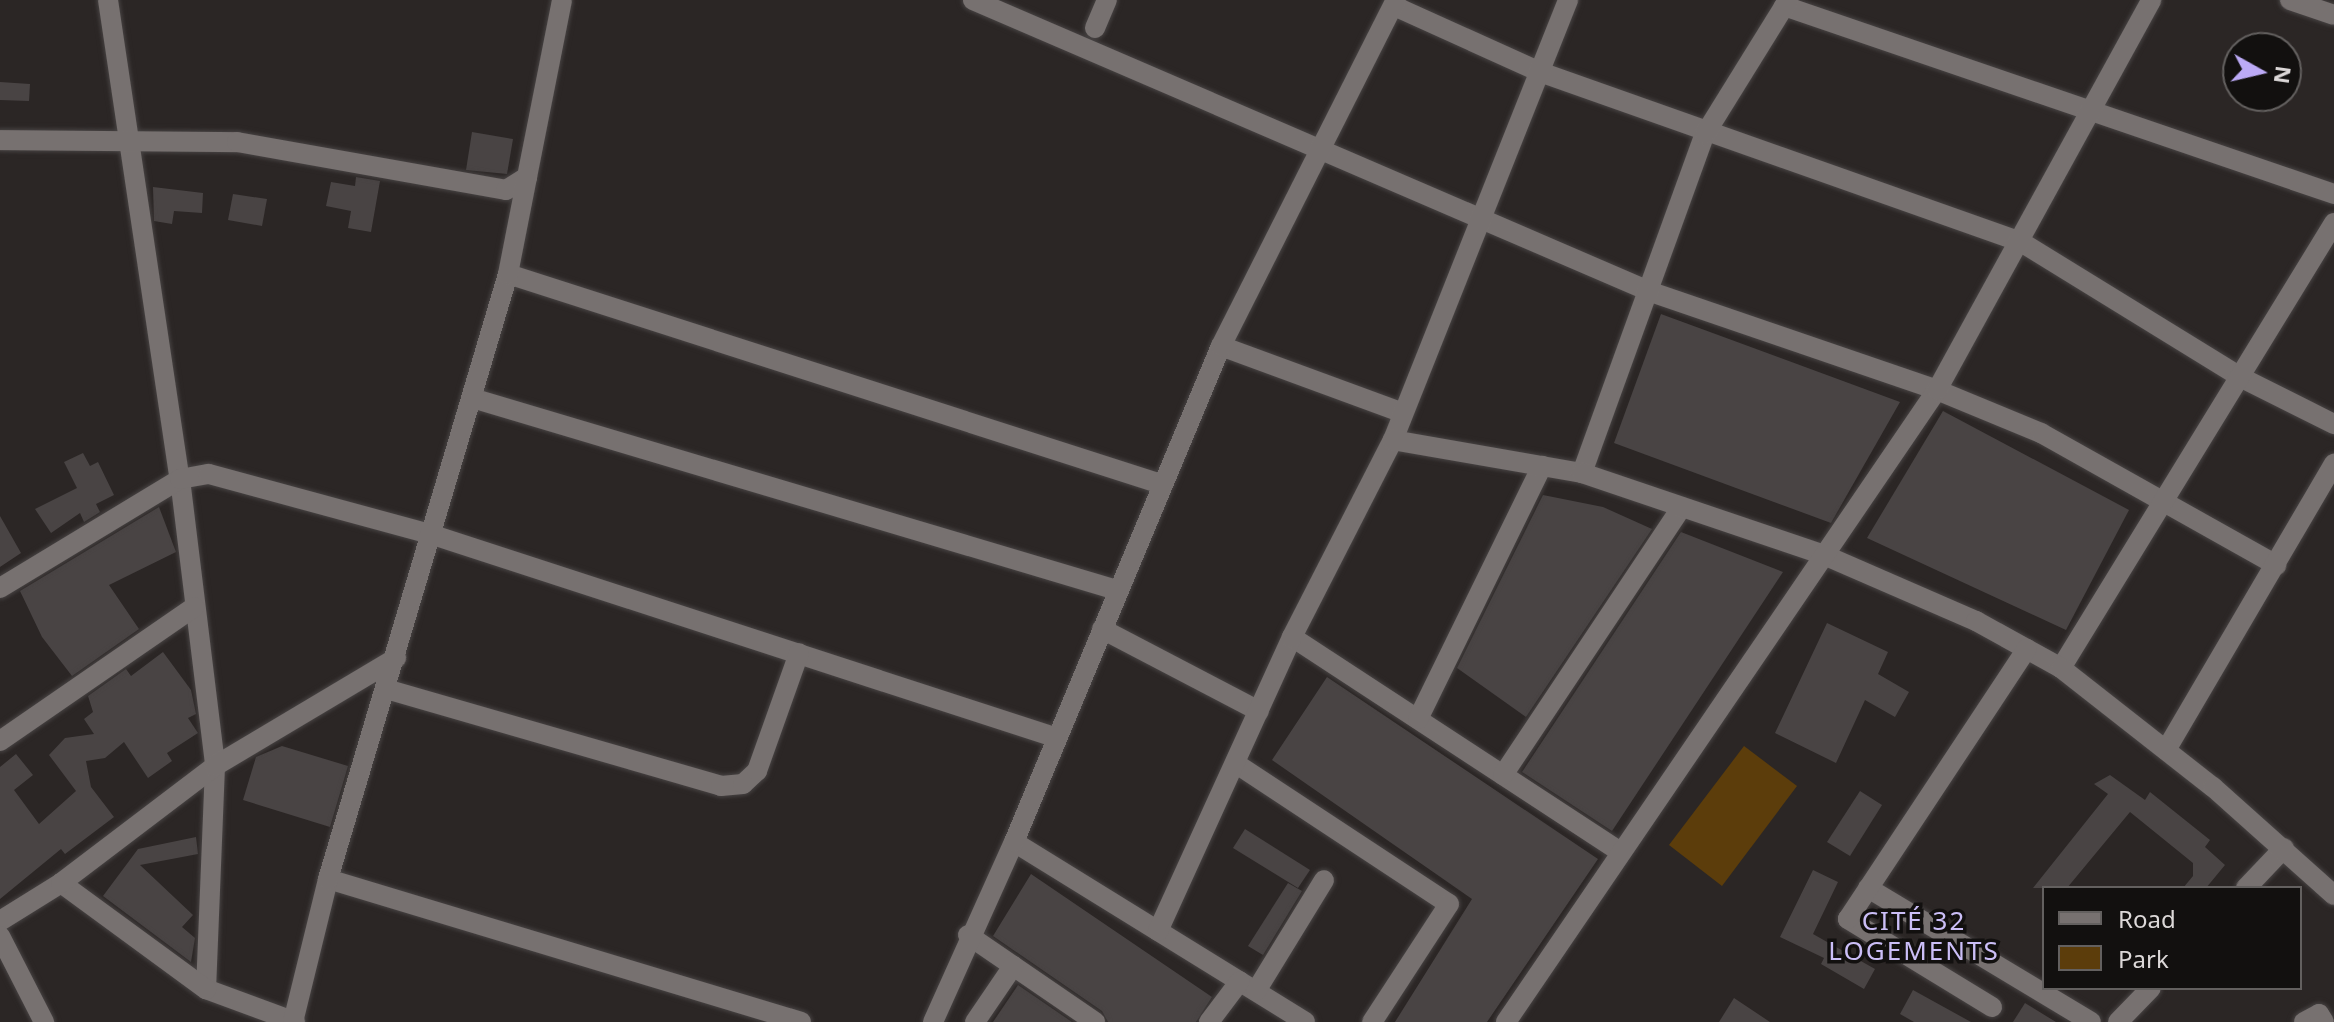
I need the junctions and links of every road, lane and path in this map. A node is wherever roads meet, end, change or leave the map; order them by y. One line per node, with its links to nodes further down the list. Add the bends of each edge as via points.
1 (108, 0): 16 (street)
2 (562, 0): 18 (street)
3 (973, 0): 17 (street)
4 (1107, 0): 11 (street)
5 (1568, 0): 12 (street)
6 (2151, 0): 13 (street)
7 (2290, 0): 10 (street)
8 (1395, 3): 12 (street); 17 (street)
9 (1786, 3): 13 (street); 14 (street)
10 (2334, 15)
11 (1095, 28)
12 (1540, 72): 14 (street); 20 (street)
13 (2093, 109): 19 (street); 22 (street)
14 (1705, 134): 22 (street); 24 (street)
15 (0, 140): 16 (street)
16 (126, 140): 18 (street, via 237,142 506,190); 35 (street)
17 (1317, 153): 20 (street); 25 (street)
18 (527, 177): 23 (street)
19 (2334, 194)
20 (1480, 222): 24 (street); 29 (street)
21 (2334, 223): 26 (street)
22 (2021, 242): 26 (street); 27 (street)
23 (508, 274): 28 (street); 36 (street)
24 (1651, 292): 27 (street); 34 (street)
25 (1221, 346): 29 (street); 36 (street)
26 (2242, 378): 30 (street); 37 (street)
27 (1937, 390): 37 (street, via 2041,433); 40 (street)
28 (472, 398): 39 (street); 43 (street)
29 (1403, 413): 31 (street)
30 (2334, 424)
31 (1393, 440): 33 (street); 46 (street)
32 (2334, 464): 41 (street)
33 (1542, 466): 34 (street); 53 (street)
34 (1582, 473): 38 (street)
35 (180, 479): 39 (street, via 209,474); 42 (street); 44 (street)
36 (1161, 484): 43 (street)
37 (2164, 500): 41 (street); 50 (street)
38 (1682, 507): 40 (street); 59 (street)
39 (430, 534): 48 (street); 49 (street)
40 (1824, 555): 47 (street); 62 (street)
41 (2276, 565): 56 (street)
42 (0, 588)
43 (1117, 590): 45 (street)
44 (194, 607): 55 (street); 58 (street)
45 (1102, 629): 52 (street); 54 (street)
46 (1292, 637): 52 (street); 53 (street)
47 (2027, 649): 50 (street); 68 (street)
48 (799, 653): 51 (street, via 757,771 743,784 721,786); 54 (street)
49 (396, 658): 51 (street); 58 (street)
50 (2061, 668): 56 (street)
51 (386, 689): 63 (street)
52 (1259, 711): 57 (street)
53 (1418, 719): 59 (street)
54 (1057, 738): 60 (street)
55 (0, 741)
56 (2166, 750): 61 (street)
57 (1235, 763): 70 (street); 86 (street, via 1449,904)
58 (215, 766): 66 (street); 75 (street)
59 (1503, 775): 62 (street)
60 (1014, 842): 70 (street); 71 (street)
61 (2284, 848): 65 (street); 67 (street)
62 (1619, 851): 87 (street)
63 (328, 879): 79 (street); 80 (street)
64 (1324, 880): 74 (street)
65 (2331, 882)
66 (61, 883): 69 (street); 75 (street)
67 (2248, 886)
68 (1868, 888): 77 (street, via 1848,919); 88 (street)
69 (0, 921)
70 (1158, 931): 74 (street)
71 (968, 935): 73 (street); 81 (street)
72 (3, 954): 78 (street)
73 (1013, 966): 82 (street); 83 (street)
74 (1248, 986): 84 (street); 85 (street)
75 (206, 989): 79 (street)
76 (2149, 990): 89 (street)
77 (1992, 1007)
78 (44, 1022)
79 (294, 1022)
80 (801, 1022)
81 (933, 1022)
82 (975, 1022)
83 (1095, 1022)
84 (1209, 1022)
85 (1305, 1022)
86 (1372, 1022)
87 (1506, 1022)
88 (2091, 1022)
89 (2118, 1022)
90 (2304, 1022): 91 (street, via 2319,1014)
91 (2324, 1022)

